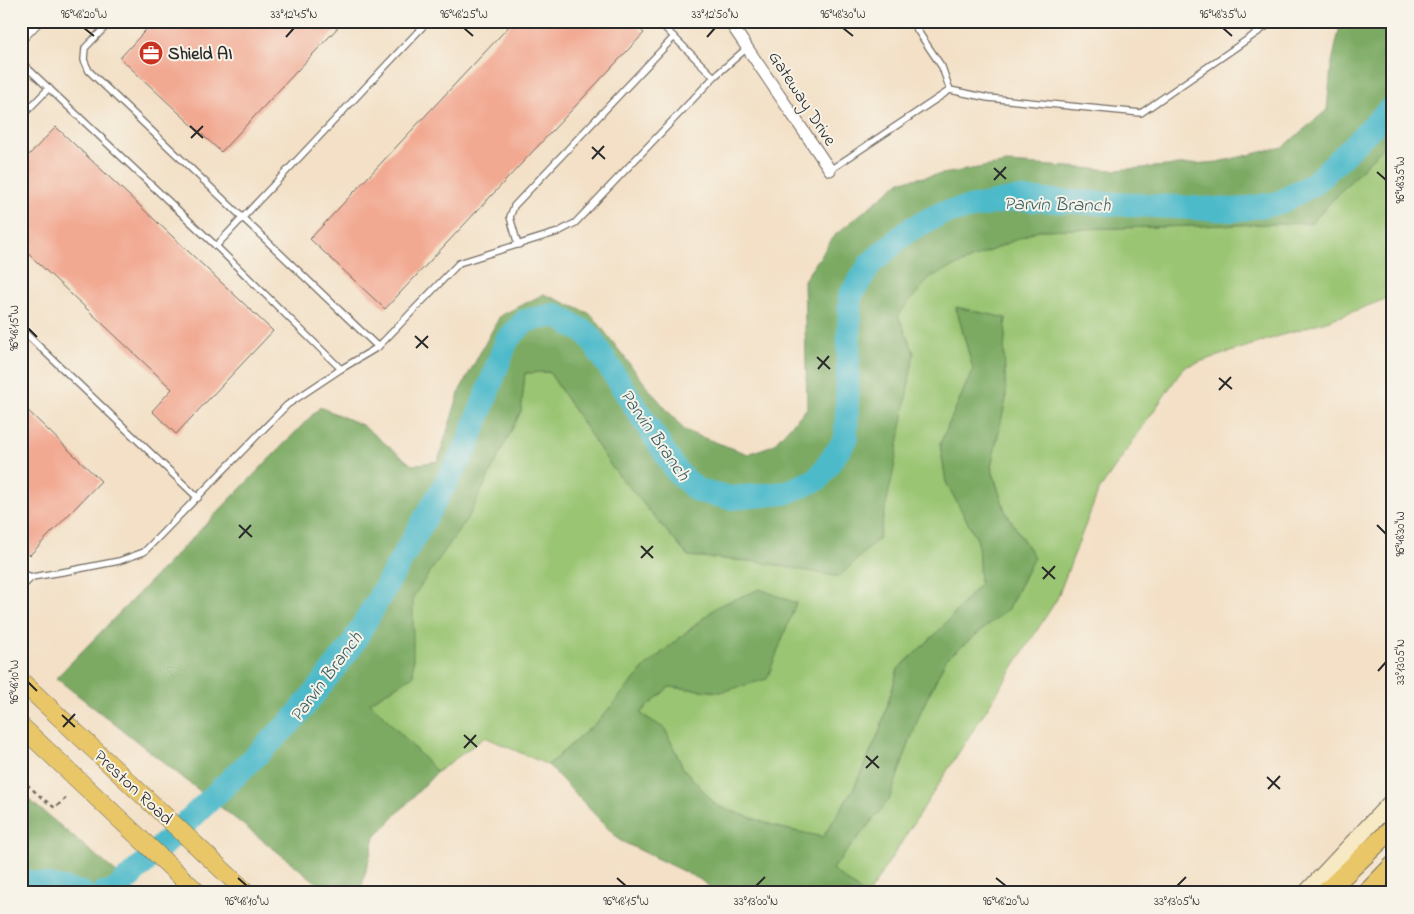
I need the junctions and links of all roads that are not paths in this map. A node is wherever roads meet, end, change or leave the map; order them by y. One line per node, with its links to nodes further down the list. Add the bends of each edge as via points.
1 (37, 21): 9 (street)
2 (110, 21): 17 (lane, via 85,48 84,60 89,71)
3 (428, 21): 17 (lane)
4 (658, 21): 8 (lane)
5 (730, 21): 10 (street, Gateway Drive)
6 (911, 21): 14 (lane, via 942,67)
7 (1274, 21): 14 (lane, via 1140,112 988,98)
8 (674, 37): 12 (lane); 18 (lane, via 514,206 510,217)
9 (21, 38)
10 (748, 47): 12 (lane); 16 (street, Gateway Drive)
11 (21, 62): 13 (lane)
12 (714, 77): 18 (lane, via 575,223)
13 (49, 88): 15 (lane); 19 (lane)
14 (950, 90): 16 (lane)
15 (21, 117)
16 (830, 170)
17 (243, 218): 19 (lane); 21 (lane)
18 (518, 245): 21 (lane, via 459,263)
19 (216, 246): 22 (lane)
20 (21, 329): 23 (lane)
21 (378, 347): 22 (lane)
22 (341, 368): 23 (lane, via 287,406)
23 (198, 498): 25 (lane, via 144,552 119,561)
24 (21, 572): 25 (lane)
25 (32, 577): 26 (lane)
26 (21, 588)
27 (21, 681): 33 (main road, Preston Road)
28 (21, 726): 32 (main road, Preston Road)
29 (1393, 800): 34 (main road)
30 (1393, 828): 35 (highway)
31 (1393, 866): 36 (highway)
32 (198, 893)
33 (247, 893)
34 (1306, 893)
35 (1325, 893)
36 (1367, 893)

